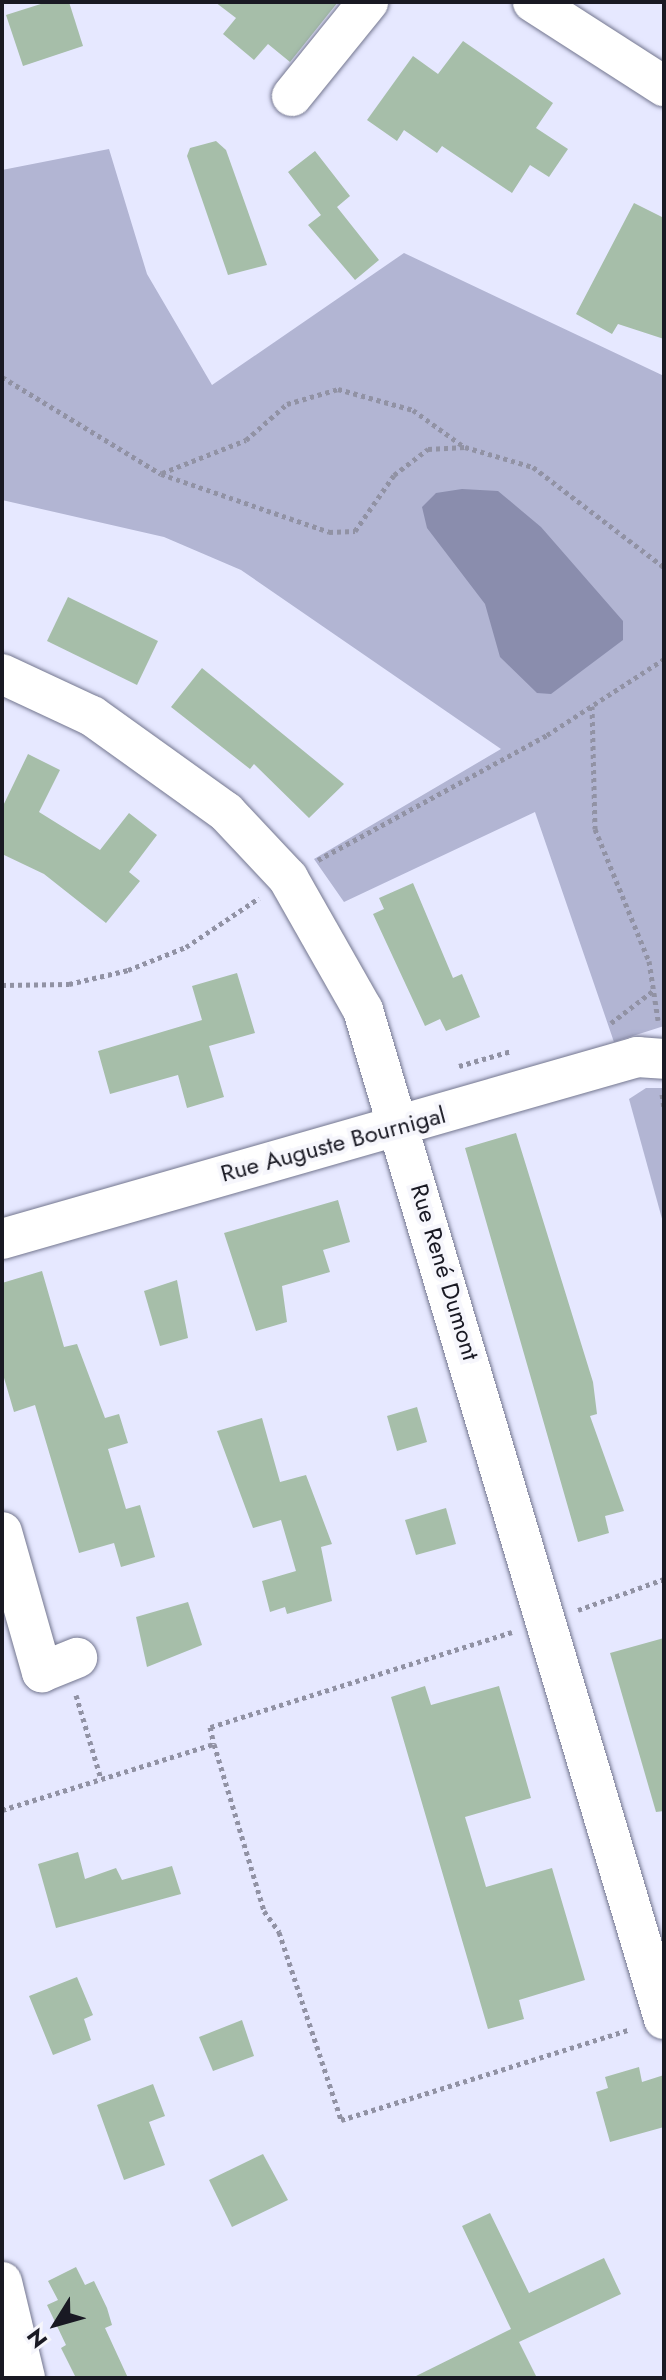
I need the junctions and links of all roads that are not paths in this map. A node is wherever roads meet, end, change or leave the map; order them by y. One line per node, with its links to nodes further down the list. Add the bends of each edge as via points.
1 (368, 2): 4 (street)
2 (533, 2): 3 (street)
3 (664, 86)
4 (292, 96)
5 (2, 674): 7 (street, Rue René Dumont, via 92,716 162,763 226,812 288,878 363,1010)
6 (662, 1058): 7 (street, Rue Auguste Bournigal, via 637,1057)
7 (402, 1127): 8 (street, Rue Auguste Bournigal); 11 (street, Rue René Dumont)
8 (2, 1239)
9 (2, 1532): 10 (street, via 42,1672)
10 (72, 1660)
11 (662, 2019)
12 (2, 2282): 13 (street)
13 (25, 2378)

